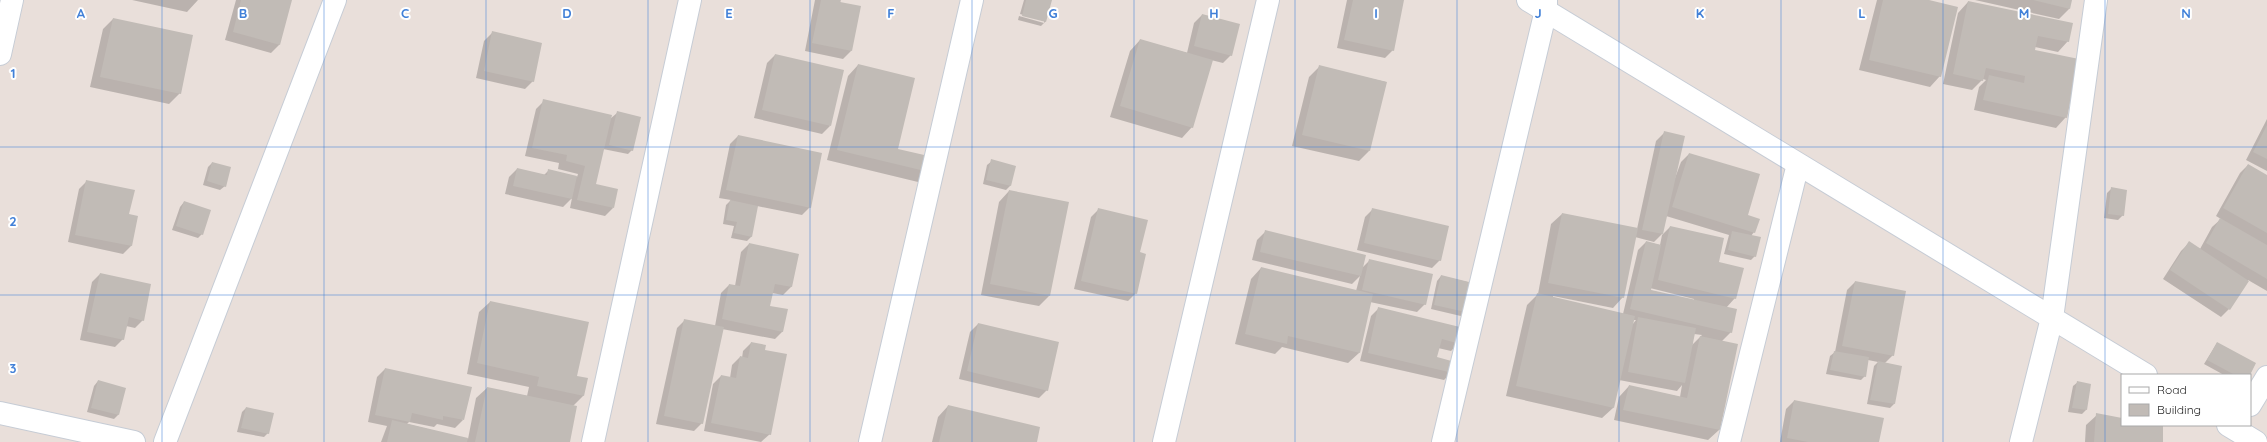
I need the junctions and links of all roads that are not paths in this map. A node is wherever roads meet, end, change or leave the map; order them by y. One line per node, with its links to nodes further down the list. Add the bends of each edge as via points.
1 (12, 0): 8 (street)
2 (336, 0): 17 (street)
3 (690, 0): 18 (street)
4 (972, 0): 19 (street)
5 (1268, 0): 20 (street)
6 (2096, 0): 10 (street)
7 (1540, 4): 9 (street); 21 (street)
8 (0, 54)
9 (1798, 164): 10 (street); 22 (street)
10 (2052, 318): 11 (street); 23 (street)
11 (2144, 374)
12 (2267, 377): 13 (street)
13 (2251, 403)
14 (0, 413): 16 (street)
15 (2234, 426): 24 (street)
16 (134, 442)
17 (165, 442)
18 (593, 442)
19 (870, 442)
20 (1164, 442)
21 (1443, 442)
22 (1730, 442)
23 (2021, 442)
24 (2256, 442)

